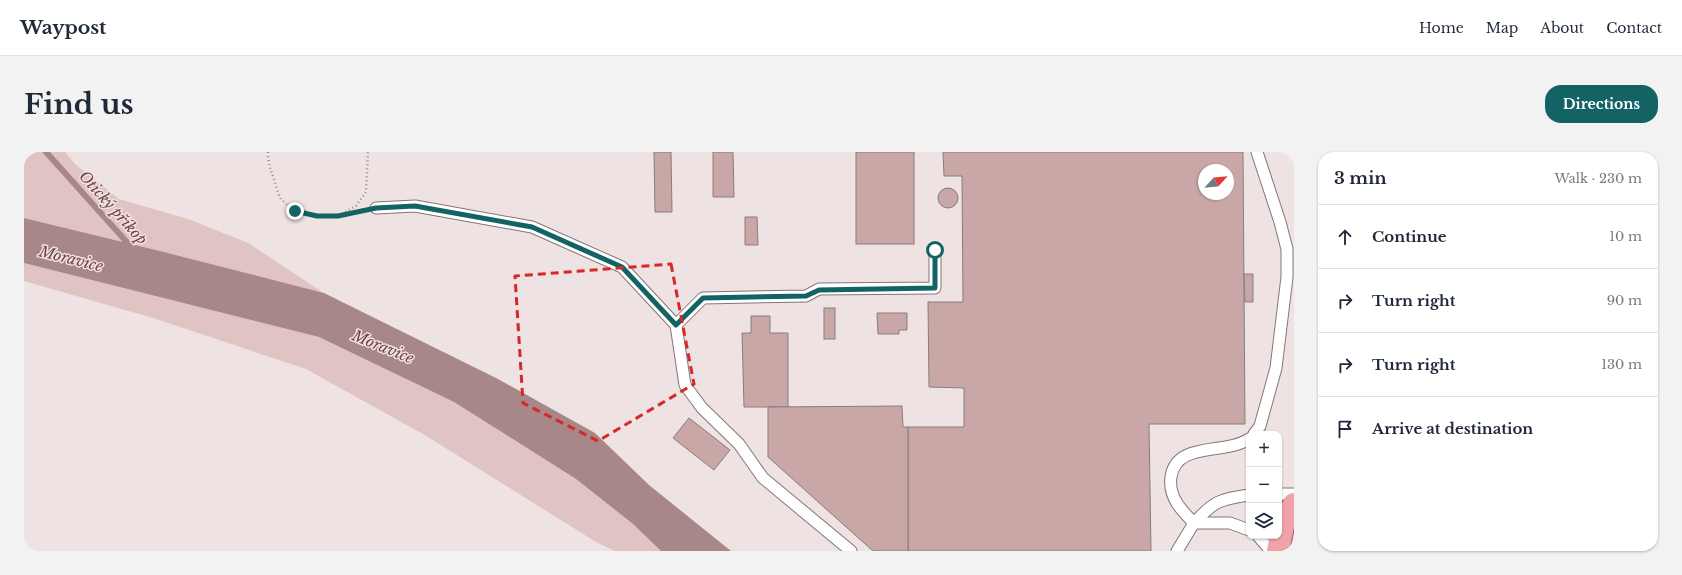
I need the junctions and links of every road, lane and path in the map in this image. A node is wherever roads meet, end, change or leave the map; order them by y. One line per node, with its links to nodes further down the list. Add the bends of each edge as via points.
1 (268, 152): 5 (path, via 268,164 280,198 295,211 317,216)
2 (368, 152): 5 (path, via 366,192 356,206)
3 (1257, 152): 8 (lane, via 1287,249 1287,277 1276,368 1260,426)
4 (376, 208): 5 (path); 7 (lane, via 415,206 532,227 622,267)
5 (338, 216)
6 (935, 250): 7 (lane, via 935,288 819,290 806,296 703,298)
7 (676, 325): 17 (lane, via 685,385 702,408 740,444 763,478)
8 (1256, 431)
9 (1246, 442): 14 (lane, via 1231,448 1195,452 1177,462 1172,470 1172,489 1179,508)
10 (1282, 494): 11 (lane)
11 (1294, 494)
12 (1246, 495): 14 (lane, via 1228,498 1213,504)
13 (1294, 504): 20 (main road, via 1283,526)
14 (1194, 523): 15 (lane, via 1230,523); 18 (lane)
15 (1246, 529)
16 (1261, 539): 19 (lane)
17 (851, 551)
18 (1177, 551)
19 (1271, 551)
20 (1278, 551)

